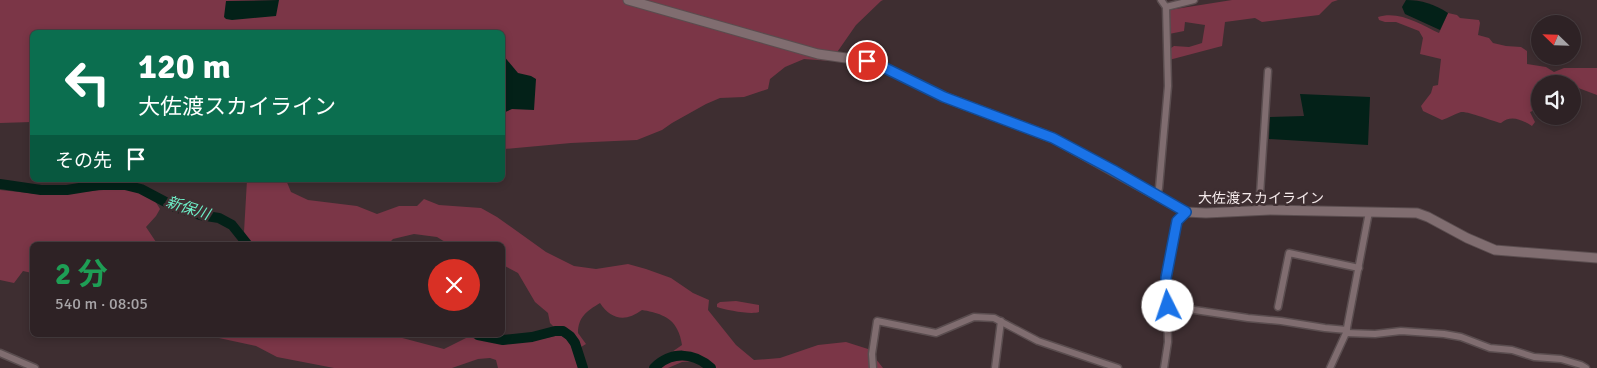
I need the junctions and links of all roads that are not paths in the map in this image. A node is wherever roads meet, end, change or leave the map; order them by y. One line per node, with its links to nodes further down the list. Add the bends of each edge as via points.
1 (628, 0): 6 (street, 大佐渡スカイライン, via 818,54 879,65 944,97 1053,138)
2 (1161, 0): 4 (street)
3 (1194, 0): 4 (street)
4 (1166, 7): 6 (street, via 1168,86)
5 (1268, 71): 7 (street)
6 (1157, 195): 8 (street, 大佐渡スカイライン)
7 (1258, 210): 8 (street, 大佐渡スカイライン); 9 (street, 大佐渡スカイライン)
8 (1186, 212): 12 (street, via 1177,221 1166,278)
9 (1369, 212): 10 (street, 大佐渡スカイライン, via 1428,217 1495,250); 11 (street)
10 (1597, 258)
11 (1358, 268): 13 (street, via 1289,253); 15 (street)
12 (1168, 306): 15 (street); 21 (street)
13 (1278, 307)
14 (1001, 321): 18 (street, via 974,317 936,333 877,321); 19 (street); 20 (street, via 1038,341)
15 (1346, 331): 22 (street); 23 (street, via 1444,334 1490,348 1561,360)
16 (0, 353): 17 (street)
17 (35, 368)
18 (873, 368)
19 (995, 368)
20 (1118, 368)
21 (1164, 368)
22 (1330, 368)
23 (1586, 368)

